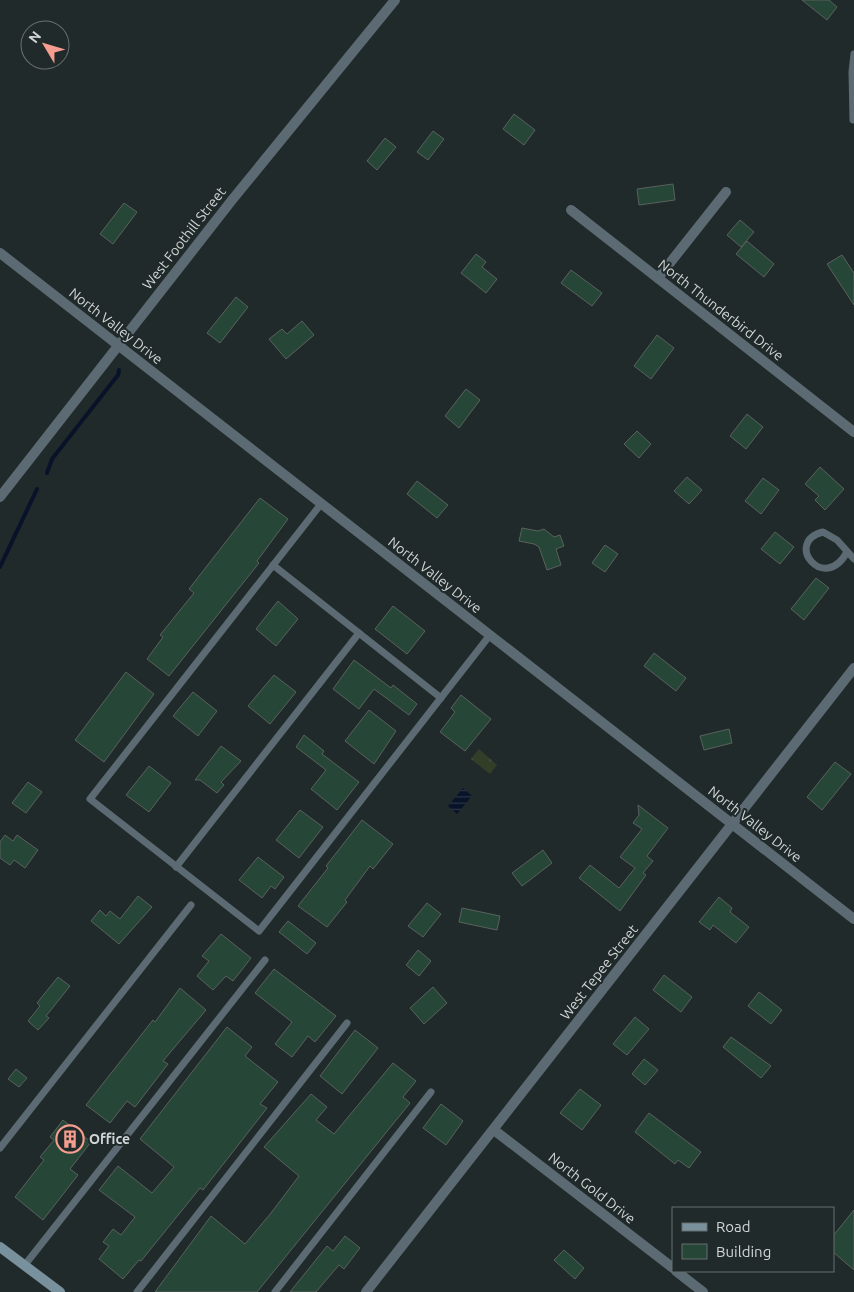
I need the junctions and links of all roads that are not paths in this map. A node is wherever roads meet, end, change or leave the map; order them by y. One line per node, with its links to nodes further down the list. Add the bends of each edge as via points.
1 (395, 0): 8 (street, West Foothill Street)
2 (854, 54): 3 (lane)
3 (853, 120)
4 (726, 192): 7 (street)
5 (571, 210): 7 (street, North Thunderbird Drive)
6 (0, 253): 8 (street, North Valley Drive)
7 (658, 278): 9 (street, North Thunderbird Drive)
8 (118, 344): 10 (street, West Foothill Street); 11 (street, North Valley Drive)
9 (854, 432)
10 (0, 497)
11 (321, 504): 14 (lane); 16 (street, North Valley Drive)
12 (847, 552): 12 (lane, via 837,540 823,532 814,534 806,549 809,559 821,568 832,568); 13 (lane)
13 (854, 559)
14 (273, 566): 15 (lane); 20 (lane, via 90,799)
15 (359, 633): 18 (lane); 20 (lane)
16 (490, 635): 18 (lane); 19 (street, North Valley Drive)
17 (854, 668): 19 (street, West Tepee Street)
18 (441, 698): 20 (lane, via 259,931)
19 (732, 824): 22 (street, North Valley Drive); 26 (street, West Tepee Street)
20 (176, 867)
21 (191, 905): 27 (lane)
22 (854, 919)
23 (265, 960): 29 (lane)
24 (347, 1024): 33 (lane)
25 (432, 1092): 34 (lane)
26 (494, 1130): 30 (street, North Gold Drive); 35 (street, West Tepee Street)
27 (0, 1148)
28 (0, 1247): 29 (street)
29 (24, 1266): 32 (street)
30 (672, 1268)
31 (677, 1272): 36 (street, North Gold Drive)
32 (60, 1292)
33 (138, 1292)
34 (275, 1292)
35 (366, 1292)
36 (702, 1292)

